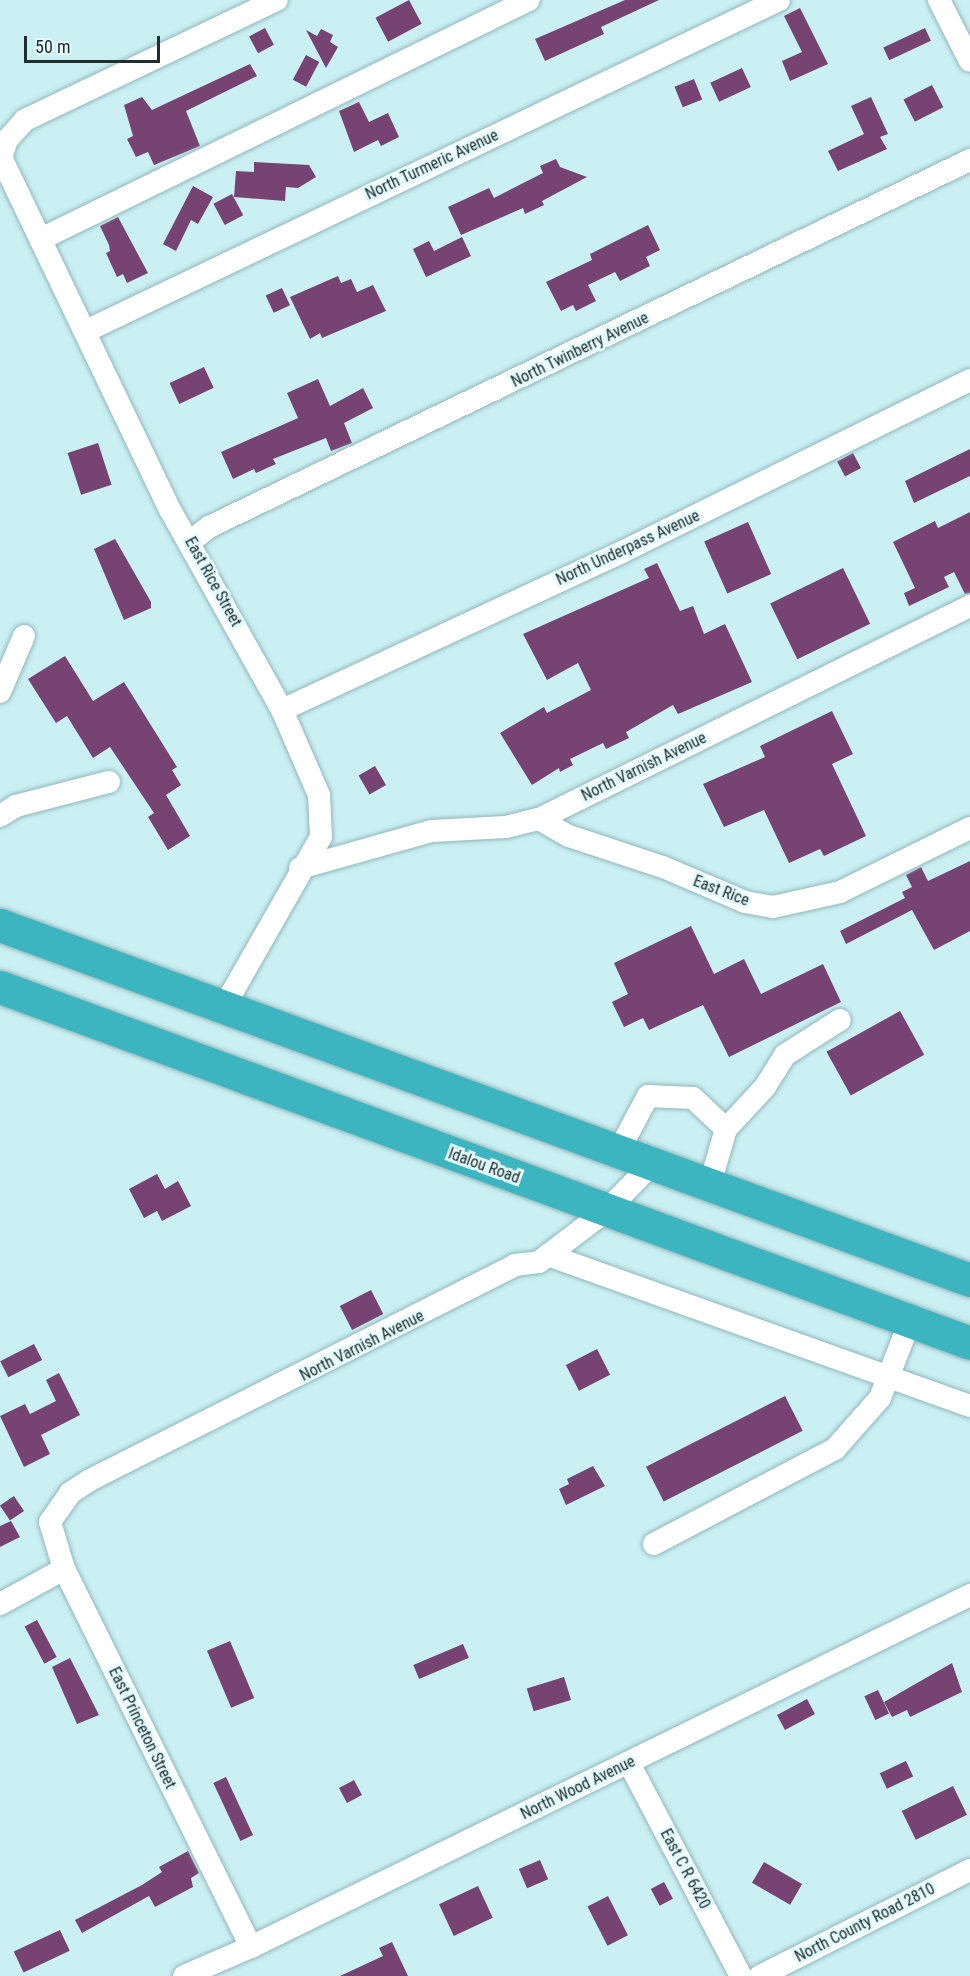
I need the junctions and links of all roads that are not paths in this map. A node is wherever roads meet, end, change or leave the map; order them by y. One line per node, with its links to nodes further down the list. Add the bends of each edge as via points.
1 (277, 0): 6 (street, via 25,120 8,140)
2 (529, 0): 8 (street)
3 (779, 0): 9 (street, North Turmeric Avenue)
4 (939, 0): 5 (street)
5 (970, 61)
6 (1, 158): 8 (street, East Rice Street)
7 (970, 160): 11 (street, North Twinberry Avenue, via 209,527)
8 (41, 239): 9 (street, East Rice Street)
9 (86, 331): 11 (street, East Rice Street, via 171,510)
10 (970, 380): 15 (street, North Underpass Avenue, via 631,548)
11 (191, 541): 15 (street, East Rice Street)
12 (970, 606): 18 (street, North Varnish Avenue)
13 (24, 636): 14 (street)
14 (0, 692)
15 (282, 710): 20 (street, East Rice Street, via 322,809 321,837)
16 (109, 782): 17 (street, via 16,806)
17 (0, 816)
18 (539, 819): 19 (street, East Rice, via 569,836 663,867 745,902 773,907 840,892); 20 (street, North Varnish Avenue, via 506,827 432,831)
19 (970, 828)
20 (300, 868): 23 (street, East Rice Street)
21 (0, 925): 23 (highway)
22 (0, 987): 29 (highway, Idalou Road)
23 (225, 1005): 26 (highway)
24 (840, 1020): 25 (street, via 785,1055 765,1087)
25 (726, 1129): 26 (street, via 693,1098 648,1096); 28 (street)
26 (617, 1154): 27 (highway)
27 (650, 1166): 28 (highway); 29 (street, North Varnish Avenue)
28 (710, 1187): 31 (highway)
29 (606, 1211): 30 (street, North Varnish Avenue); 32 (highway, Idalou Road)
30 (548, 1256): 34 (street); 36 (street, North Varnish Avenue, via 539,1262 515,1265 90,1480 70,1494)
31 (970, 1280)
32 (910, 1321): 33 (highway, Idalou Road); 34 (street)
33 (970, 1342)
34 (888, 1377): 35 (street); 37 (street, via 880,1398 835,1449)
35 (970, 1406)
36 (61, 1507): 38 (street, East Princeton Street, via 51,1522)
37 (654, 1544)
38 (64, 1569): 40 (street); 43 (street, East Princeton Street)
39 (970, 1595): 41 (street, North Wood Avenue)
40 (0, 1604)
41 (629, 1763): 43 (street, North Wood Avenue); 45 (street, East C R 6420)
42 (970, 1870): 46 (street, North County Road 2810)
43 (251, 1947): 44 (street, North Wood Avenue)
44 (184, 1976)
45 (741, 1976)
46 (760, 1976)

